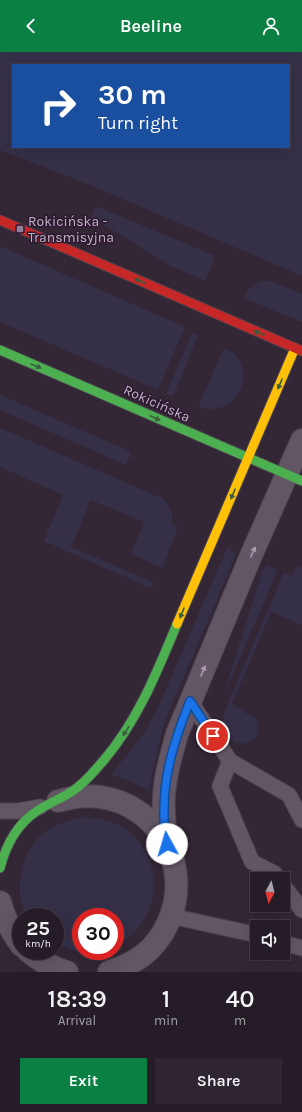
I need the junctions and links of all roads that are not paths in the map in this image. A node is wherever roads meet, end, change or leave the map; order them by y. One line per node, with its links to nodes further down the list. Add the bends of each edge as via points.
1 (0, 220): 3 (main road, one-way to 1)
2 (0, 350): 5 (main road, Rokicińska, one-way to 5)
3 (298, 350): 5 (main road, one-way to 5)
4 (302, 440): 6 (street)
5 (248, 458): 6 (main road, Rokicińska); 9 (main road, one-way to 9, via 137,714 119,741 81,786)
6 (294, 478): 7 (street, one-way to 6)
7 (190, 701): 8 (lane); 12 (street, via 177,734 164,790)
8 (230, 761): 11 (lane, via 289,795); 14 (lane, via 220,786 252,862)
9 (52, 803): 10 (lane, via 18,811); 12 (street, via 79,796 100,797 120,802 139,812 155,826); 13 (main road, via 30,816 18,828 8,843)
10 (0, 811)
11 (302, 820)
12 (167, 844): 18 (street, via 176,871 177,886)
13 (0, 868)
14 (272, 872)
15 (290, 894): 17 (lane)
16 (0, 902): 19 (street, via 2,913)
17 (302, 910)
18 (171, 916): 20 (lane); 25 (street, via 165,930 143,956)
19 (12, 933)
20 (250, 933)
21 (290, 944): 22 (lane)
22 (302, 948)
23 (39, 960): 24 (street)
24 (57, 971)
25 (109, 972)

